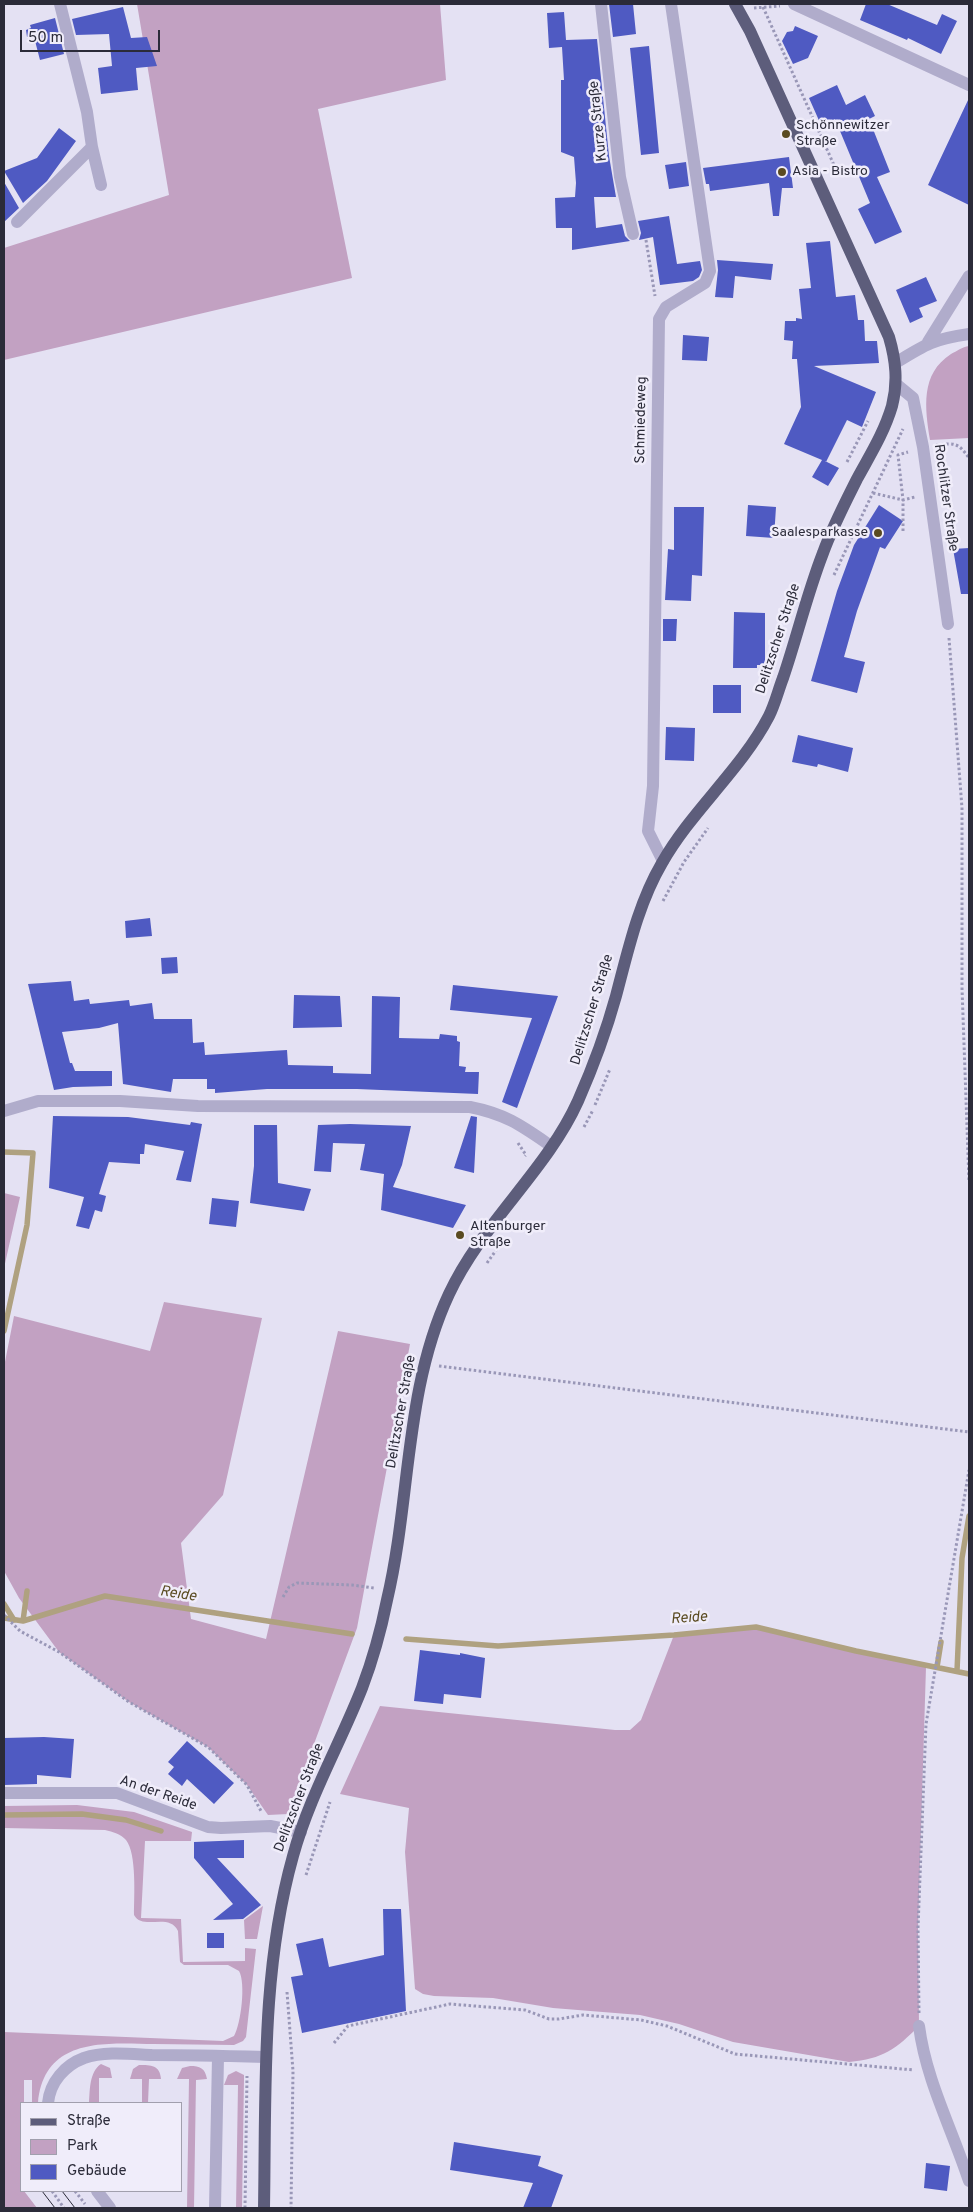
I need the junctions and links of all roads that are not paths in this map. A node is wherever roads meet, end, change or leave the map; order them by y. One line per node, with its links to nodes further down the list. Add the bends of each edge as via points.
1 (60, 4): 7 (street)
2 (601, 4): 10 (street, Kurze Straße, via 620,177)
3 (671, 4): 17 (street, Schmiedeweg, via 710,271 705,283 666,308 659,319 653,786 648,831)
4 (795, 4): 6 (street)
5 (737, 6): 14 (main road, Delitzscher Straße, via 890,337)
6 (969, 85)
7 (92, 147): 8 (street); 9 (street)
8 (101, 185)
9 (17, 222)
10 (633, 234)
11 (969, 276): 13 (street)
12 (969, 334): 13 (street)
13 (928, 342): 14 (street)
14 (896, 362): 15 (main road, Delitzscher Straße)
15 (896, 384): 16 (street, Rochlitzer Straße, via 913,398); 17 (main road, Delitzscher Straße, via 891,409 879,439 825,548 771,712 750,747)
16 (948, 624)
17 (663, 861): 19 (main road, Delitzscher Straße, via 646,893 600,1048 573,1111)
18 (4, 1111): 19 (street, via 38,1101 120,1101 198,1106 470,1107 494,1112 517,1122)
19 (551, 1146): 21 (main road, Delitzscher Straße, via 477,1244 463,1266 435,1327 417,1396 390,1590 379,1637 361,1689)
20 (4, 1793): 21 (street, An der Reide, via 117,1793 208,1826 270,1826)
21 (300, 1832): 24 (main road, Delitzscher Straße, via 275,1945)
22 (919, 2026): 26 (street, via 928,2072)
23 (218, 2056): 24 (street); 25 (street, via 101,2054 84,2058 58,2077); 29 (street)
24 (266, 2056): 30 (main road, Delitzscher Straße)
25 (48, 2102)
26 (969, 2181)
27 (98, 2192): 28 (street)
28 (110, 2208)
29 (216, 2208)
30 (264, 2208)

